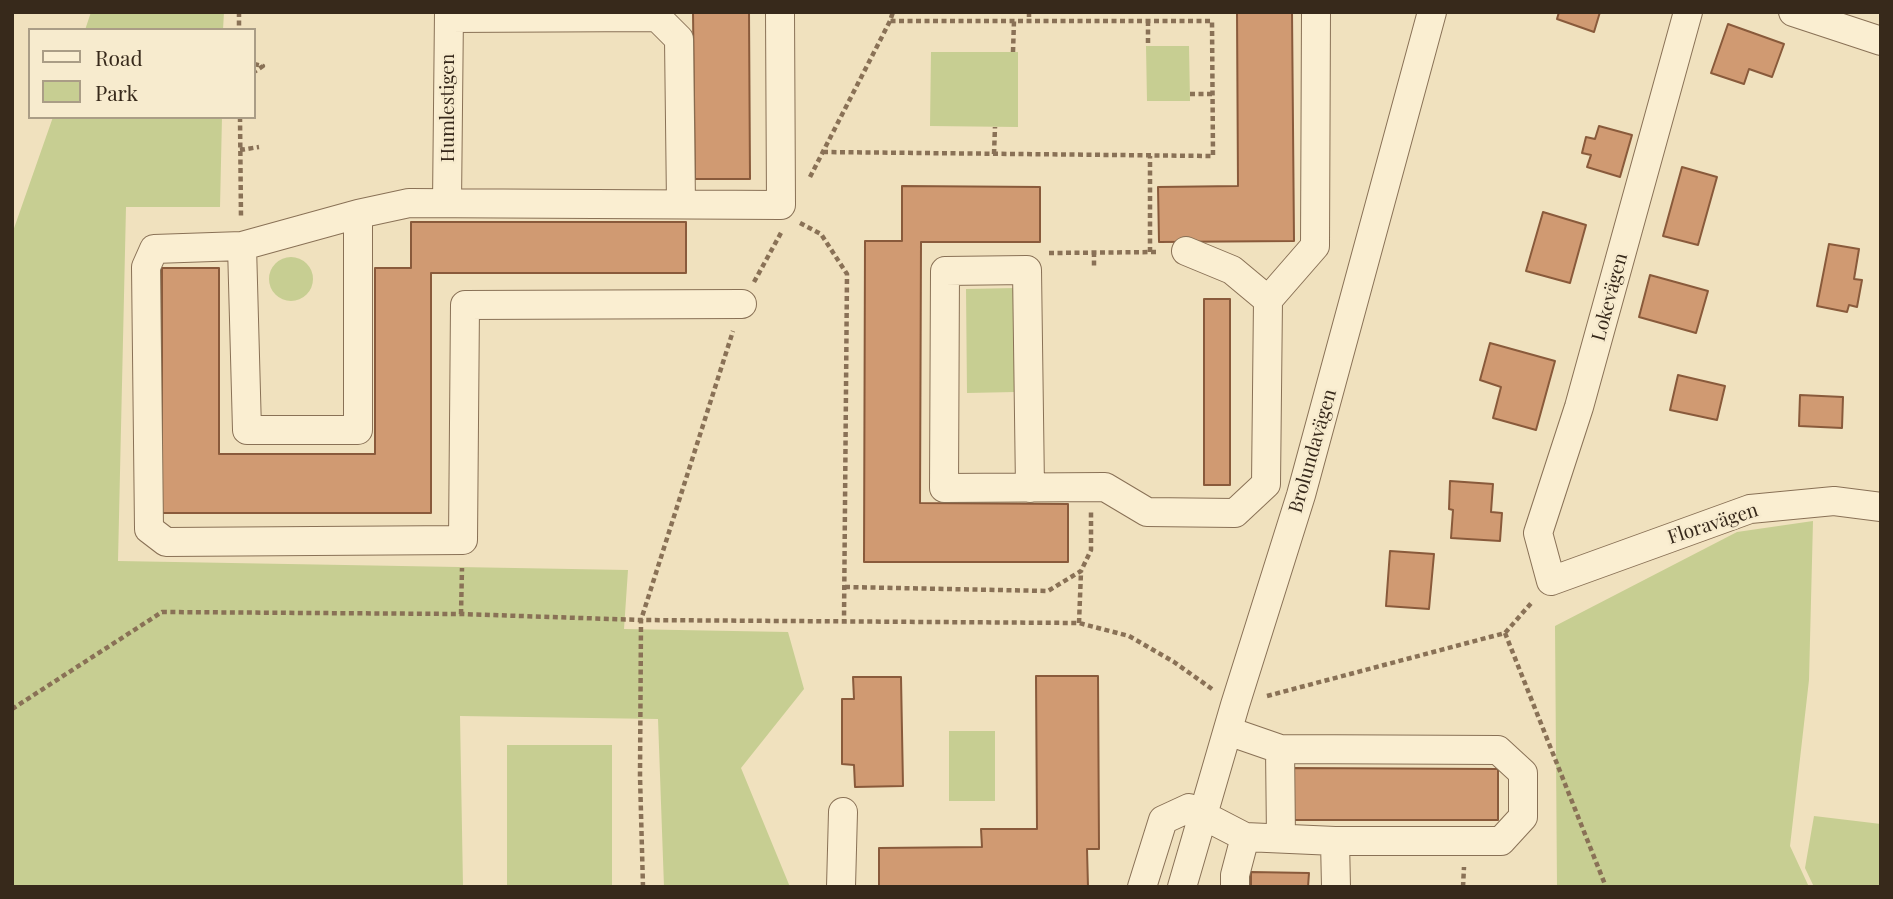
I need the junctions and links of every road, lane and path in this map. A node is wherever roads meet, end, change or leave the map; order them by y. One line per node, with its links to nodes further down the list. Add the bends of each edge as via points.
1 (780, 12): 27 (street, via 781,205)
2 (893, 12): 9 (path)
3 (1029, 12): 11 (path)
4 (1316, 12): 37 (street, via 1315,246)
5 (1432, 12): 42 (street, Brolundavägen)
6 (1688, 12): 46 (street, Lokevägen, via 1579,407 1538,533)
7 (1793, 12): 13 (street)
8 (449, 15): 26 (street, Humlestigen); 27 (street, via 657,17 679,39)
9 (890, 21): 10 (path); 22 (path)
10 (1014, 21): 11 (path); 15 (path)
11 (1029, 21): 12 (path)
12 (1148, 21): 14 (path); 17 (path, via 1212,21)
13 (1881, 41)
14 (1148, 47)
15 (1013, 52)
16 (1190, 94): 17 (path)
17 (1213, 94): 24 (path, via 1213,156)
18 (240, 119): 21 (path)
19 (995, 127): 23 (path)
20 (259, 146): 21 (path)
21 (240, 150): 31 (path)
22 (823, 152): 23 (path); 25 (path)
23 (994, 154): 24 (path)
24 (1150, 156): 34 (path)
25 (806, 185)
26 (447, 203): 27 (street); 28 (street, via 410,203)
27 (681, 204)
28 (358, 214): 31 (street); 31 (street, via 358,430 247,430)
29 (790, 218): 47 (path, via 821,234 847,274)
30 (784, 228): 38 (path)
31 (242, 246): 44 (street, via 154,249 146,267 149,529 166,542)
32 (1186, 251): 34 (path); 37 (street, via 1232,270)
33 (1094, 252): 34 (path); 35 (path); 36 (path, via 1032,253)
34 (1150, 252)
35 (1094, 268)
36 (1017, 270): 41 (street, via 1027,270); 41 (street, via 945,271 944,488)
37 (1268, 300): 39 (street)
38 (742, 304): 44 (street, via 465,305); 49 (path)
39 (1266, 484): 40 (street, via 1235,513 1147,512 1105,487); 42 (street)
40 (1090, 487): 41 (street); 45 (path, via 1091,550)
41 (1030, 488)
42 (1301, 495): 54 (street, Brolundavägen)
43 (1881, 508): 46 (street, Floravägen, via 1834,500 1750,509)
44 (463, 540): 48 (path)
45 (1082, 571): 47 (path, via 1048,591); 51 (path)
46 (1550, 581): 52 (path)
47 (845, 587): 50 (path)
48 (461, 614): 49 (path); 53 (path, via 162,612)
49 (641, 620): 50 (path); 61 (path)
50 (844, 620): 51 (path)
51 (1079, 624): 54 (path, via 1129,636 1174,662)
52 (1505, 633): 54 (path); 67 (path)
53 (12, 709)
54 (1231, 718): 55 (street); 57 (street, Brolundavägen)
55 (1280, 749): 59 (street); 60 (street, via 1498,750 1523,773 1523,817 1501,841)
56 (843, 812): 62 (street)
57 (1203, 814): 58 (street); 63 (street, via 1189,808 1163,820); 64 (street, Brolundavägen)
58 (1245, 837): 59 (street); 65 (street)
59 (1281, 838): 60 (street)
60 (1335, 841): 66 (street)
61 (643, 887)
62 (842, 887)
63 (1142, 887)
64 (1182, 887)
65 (1235, 887)
66 (1336, 887)
67 (1606, 887)

